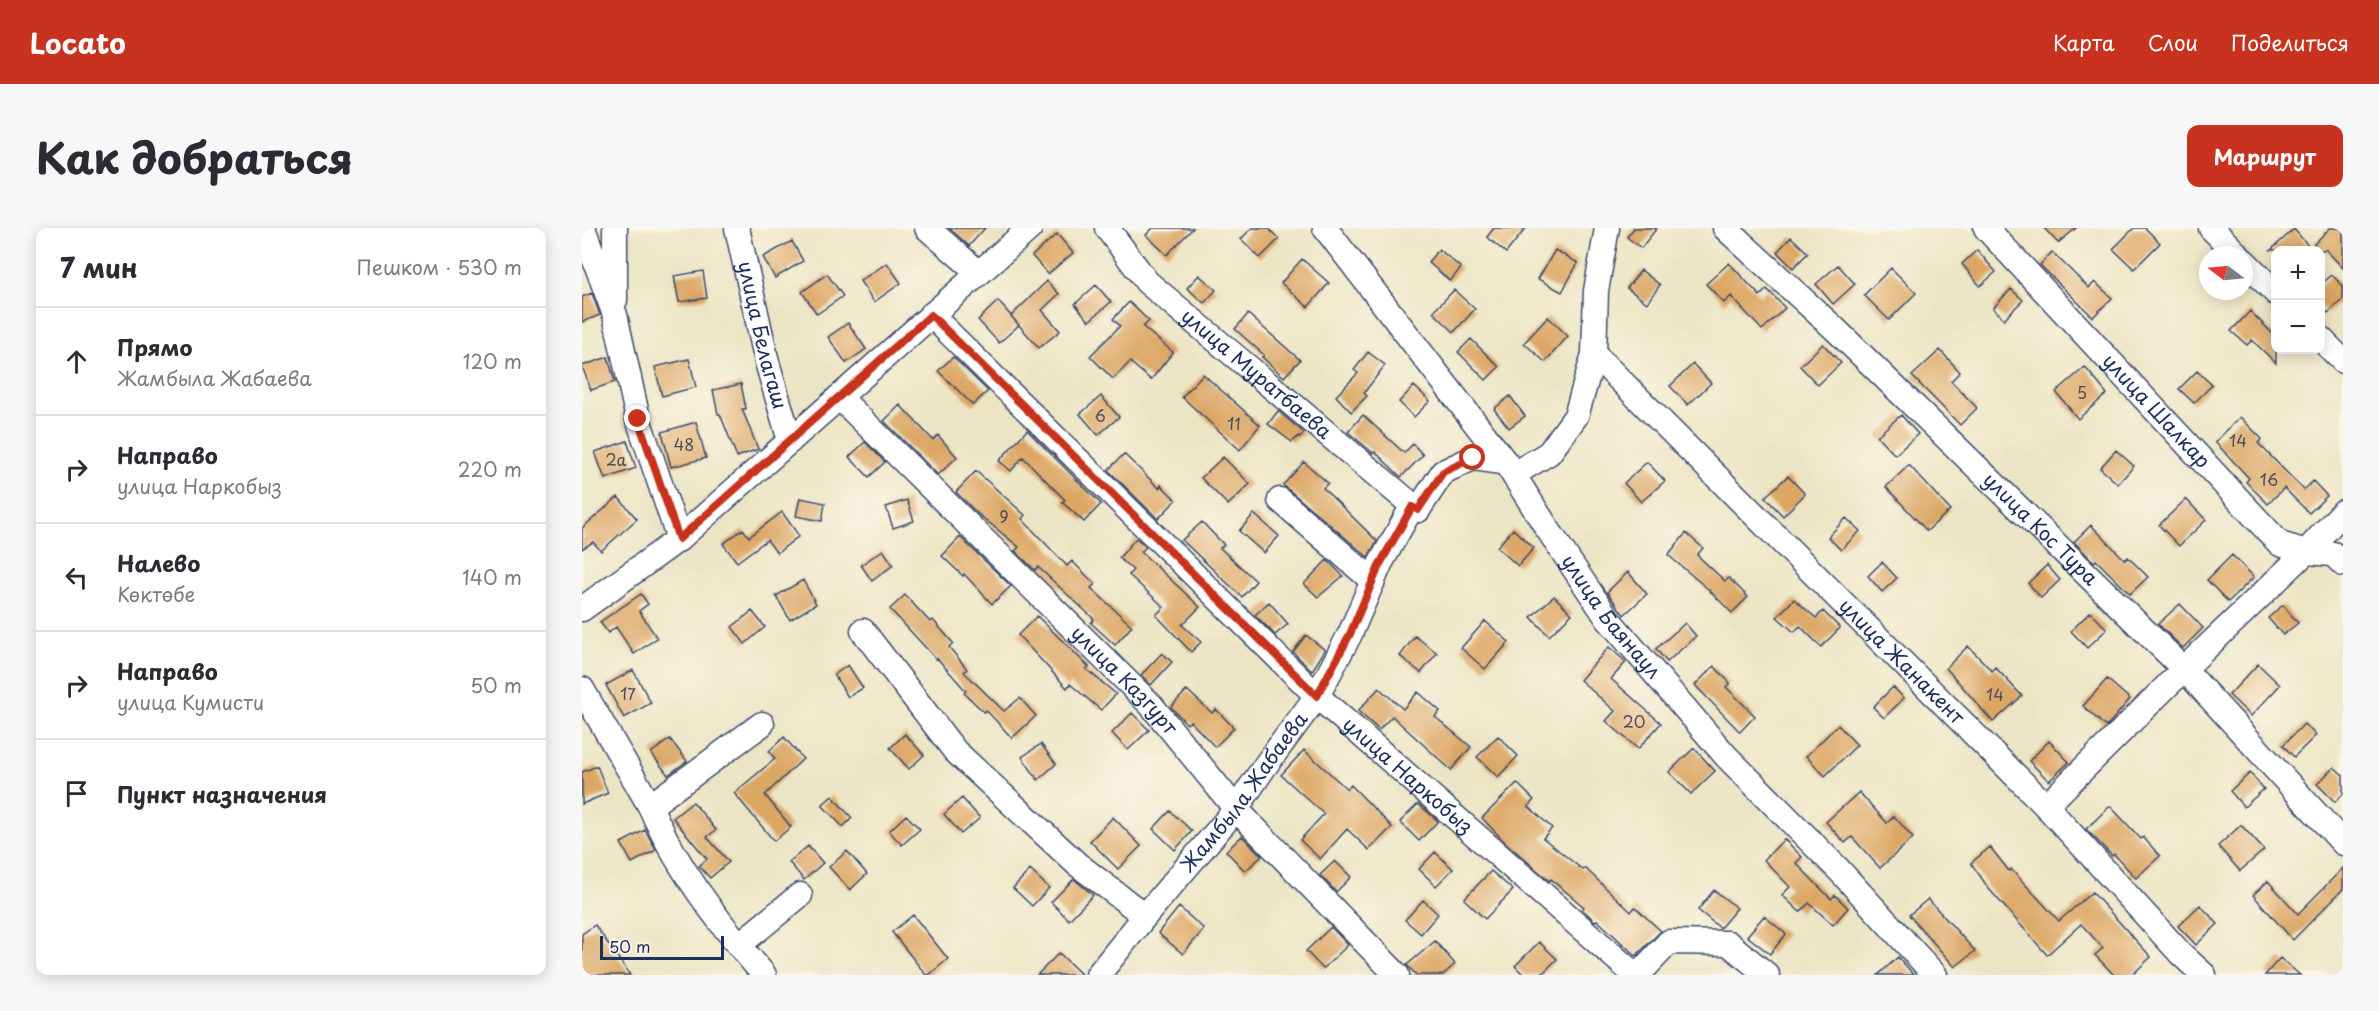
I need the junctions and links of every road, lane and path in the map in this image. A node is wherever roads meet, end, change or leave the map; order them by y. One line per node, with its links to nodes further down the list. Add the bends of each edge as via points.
1 (583, 228): 16 (street)
2 (615, 228): 16 (street)
3 (737, 228): 22 (street, улица Белагаш, via 766,362)
4 (927, 228): 14 (street)
5 (1030, 228): 14 (street)
6 (1107, 228): 25 (street, улица Муратбаева, via 1147,282)
7 (1325, 228): 23 (street, улица Баянаул)
8 (1606, 228): 19 (street, via 1596,291)
9 (1725, 228): 33 (street, улица Кос Тура, via 1835,329)
10 (1986, 228): 28 (street, улица Шалкар, via 2280,544)
11 (2211, 228): 12 (street)
12 (2229, 246)
13 (2253, 270): 15 (street)
14 (979, 273): 17 (street)
15 (2271, 288)
16 (615, 315): 27 (street, via 638,419)
17 (931, 315): 21 (street); 35 (street, улица Наркобыз)
18 (2325, 343): 20 (street)
19 (1594, 354): 23 (street, via 1576,416 1549,453); 38 (street, улица Жанакент)
20 (2343, 361)
21 (839, 397): 22 (street); 39 (street, улица Казгурт, via 1151,705)
22 (790, 441): 27 (street)
23 (1510, 469): 25 (street, Жамбыла Жабаева, via 1473,458 1443,472); 49 (street, улица Баянаул, via 1608,619 1726,756 1839,870)
24 (1280, 500): 30 (street)
25 (1418, 510): 30 (street, Жамбыла Жабаева, via 1412,507)
26 (2343, 512): 28 (street)
27 (679, 539): 31 (street)
28 (2306, 552): 29 (street, улица Шалкар, via 2333,554); 33 (street)
29 (2343, 564)
30 (1373, 581): 35 (street, Жамбыла Жабаева)
31 (582, 609)
32 (863, 631): 42 (street, via 955,751 1077,864)
33 (2184, 669): 38 (street); 40 (street, улица Кос Тура)
34 (582, 689): 37 (street)
35 (1317, 696): 39 (street, Жамбыла Жабаева); 47 (street, улица Наркобыз)
36 (762, 724): 37 (street)
37 (650, 806): 43 (street, via 662,835)
38 (2046, 806): 50 (street, улица Жанакент)
39 (1236, 809): 42 (street, Жамбыла Жабаева); 46 (street, улица Казгурт)
40 (2343, 843)
41 (800, 895): 43 (street)
42 (1145, 916): 45 (street, Жамбыла Жабаева)
43 (739, 945): 44 (street)
44 (764, 975)
45 (1098, 975)
46 (1397, 975)
47 (1637, 975): 48 (street, via 1669,942 1728,943)
48 (1767, 975)
49 (1935, 975)
50 (2204, 975)

